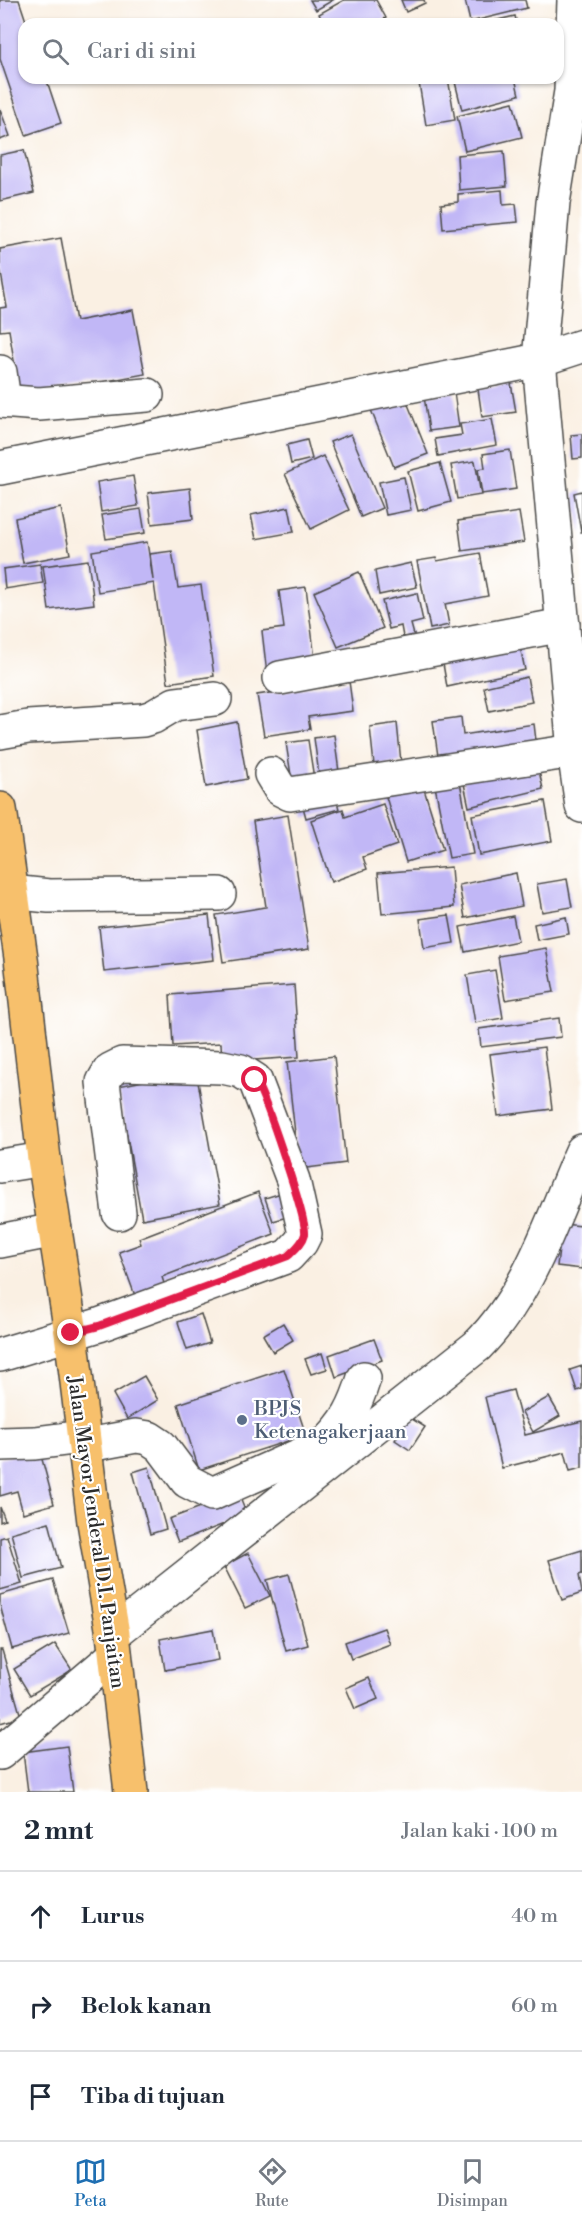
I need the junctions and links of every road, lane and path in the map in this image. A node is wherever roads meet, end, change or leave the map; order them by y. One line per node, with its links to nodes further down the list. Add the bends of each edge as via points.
1 (574, 0): 3 (street, via 571,91 554,203)
2 (582, 346): 3 (street)
3 (538, 360): 6 (street); 7 (street)
4 (1, 392): 5 (street, via 39,404)
5 (147, 395)
6 (0, 468)
7 (563, 626): 8 (street); 11 (street)
8 (280, 678)
9 (215, 699): 10 (street, via 175,704 143,720)
10 (0, 732)
11 (574, 751): 12 (street, via 290,794 280,789); 13 (street)
12 (271, 774)
13 (582, 806)
14 (0, 809): 15 (highway, Jalan Mayor Jenderal D.I. Panjaitan)
15 (11, 892): 16 (street, via 49,896); 17 (highway, Jalan Mayor Jenderal D.I. Panjaitan)
16 (219, 894)
17 (10, 960): 19 (highway, Jalan Mayor Jenderal D.I. Panjaitan)
18 (582, 1150): 29 (street, via 537,1260 491,1333)
19 (44, 1159): 20 (street); 22 (highway, Jalan Mayor Jenderal D.I. Panjaitan)
20 (0, 1166)
21 (119, 1213): 24 (street, via 103,1082 110,1070 122,1064 222,1068 240,1071 255,1080 293,1180 305,1234 301,1242 288,1256)
22 (55, 1230): 23 (street); 24 (highway, Jalan Mayor Jenderal D.I. Panjaitan)
23 (0, 1240)
24 (71, 1333): 25 (street); 27 (highway, Jalan Mayor Jenderal D.I. Panjaitan)
25 (0, 1355)
26 (363, 1378): 27 (street, via 354,1408 325,1444 212,1494 187,1481 161,1446 149,1438)
27 (83, 1442): 28 (street); 29 (highway, Jalan Mayor Jenderal D.I. Panjaitan)
28 (0, 1444)
29 (114, 1645): 30 (street); 31 (highway, Jalan Mayor Jenderal D.I. Panjaitan)
30 (0, 1753)
31 (131, 1792)

